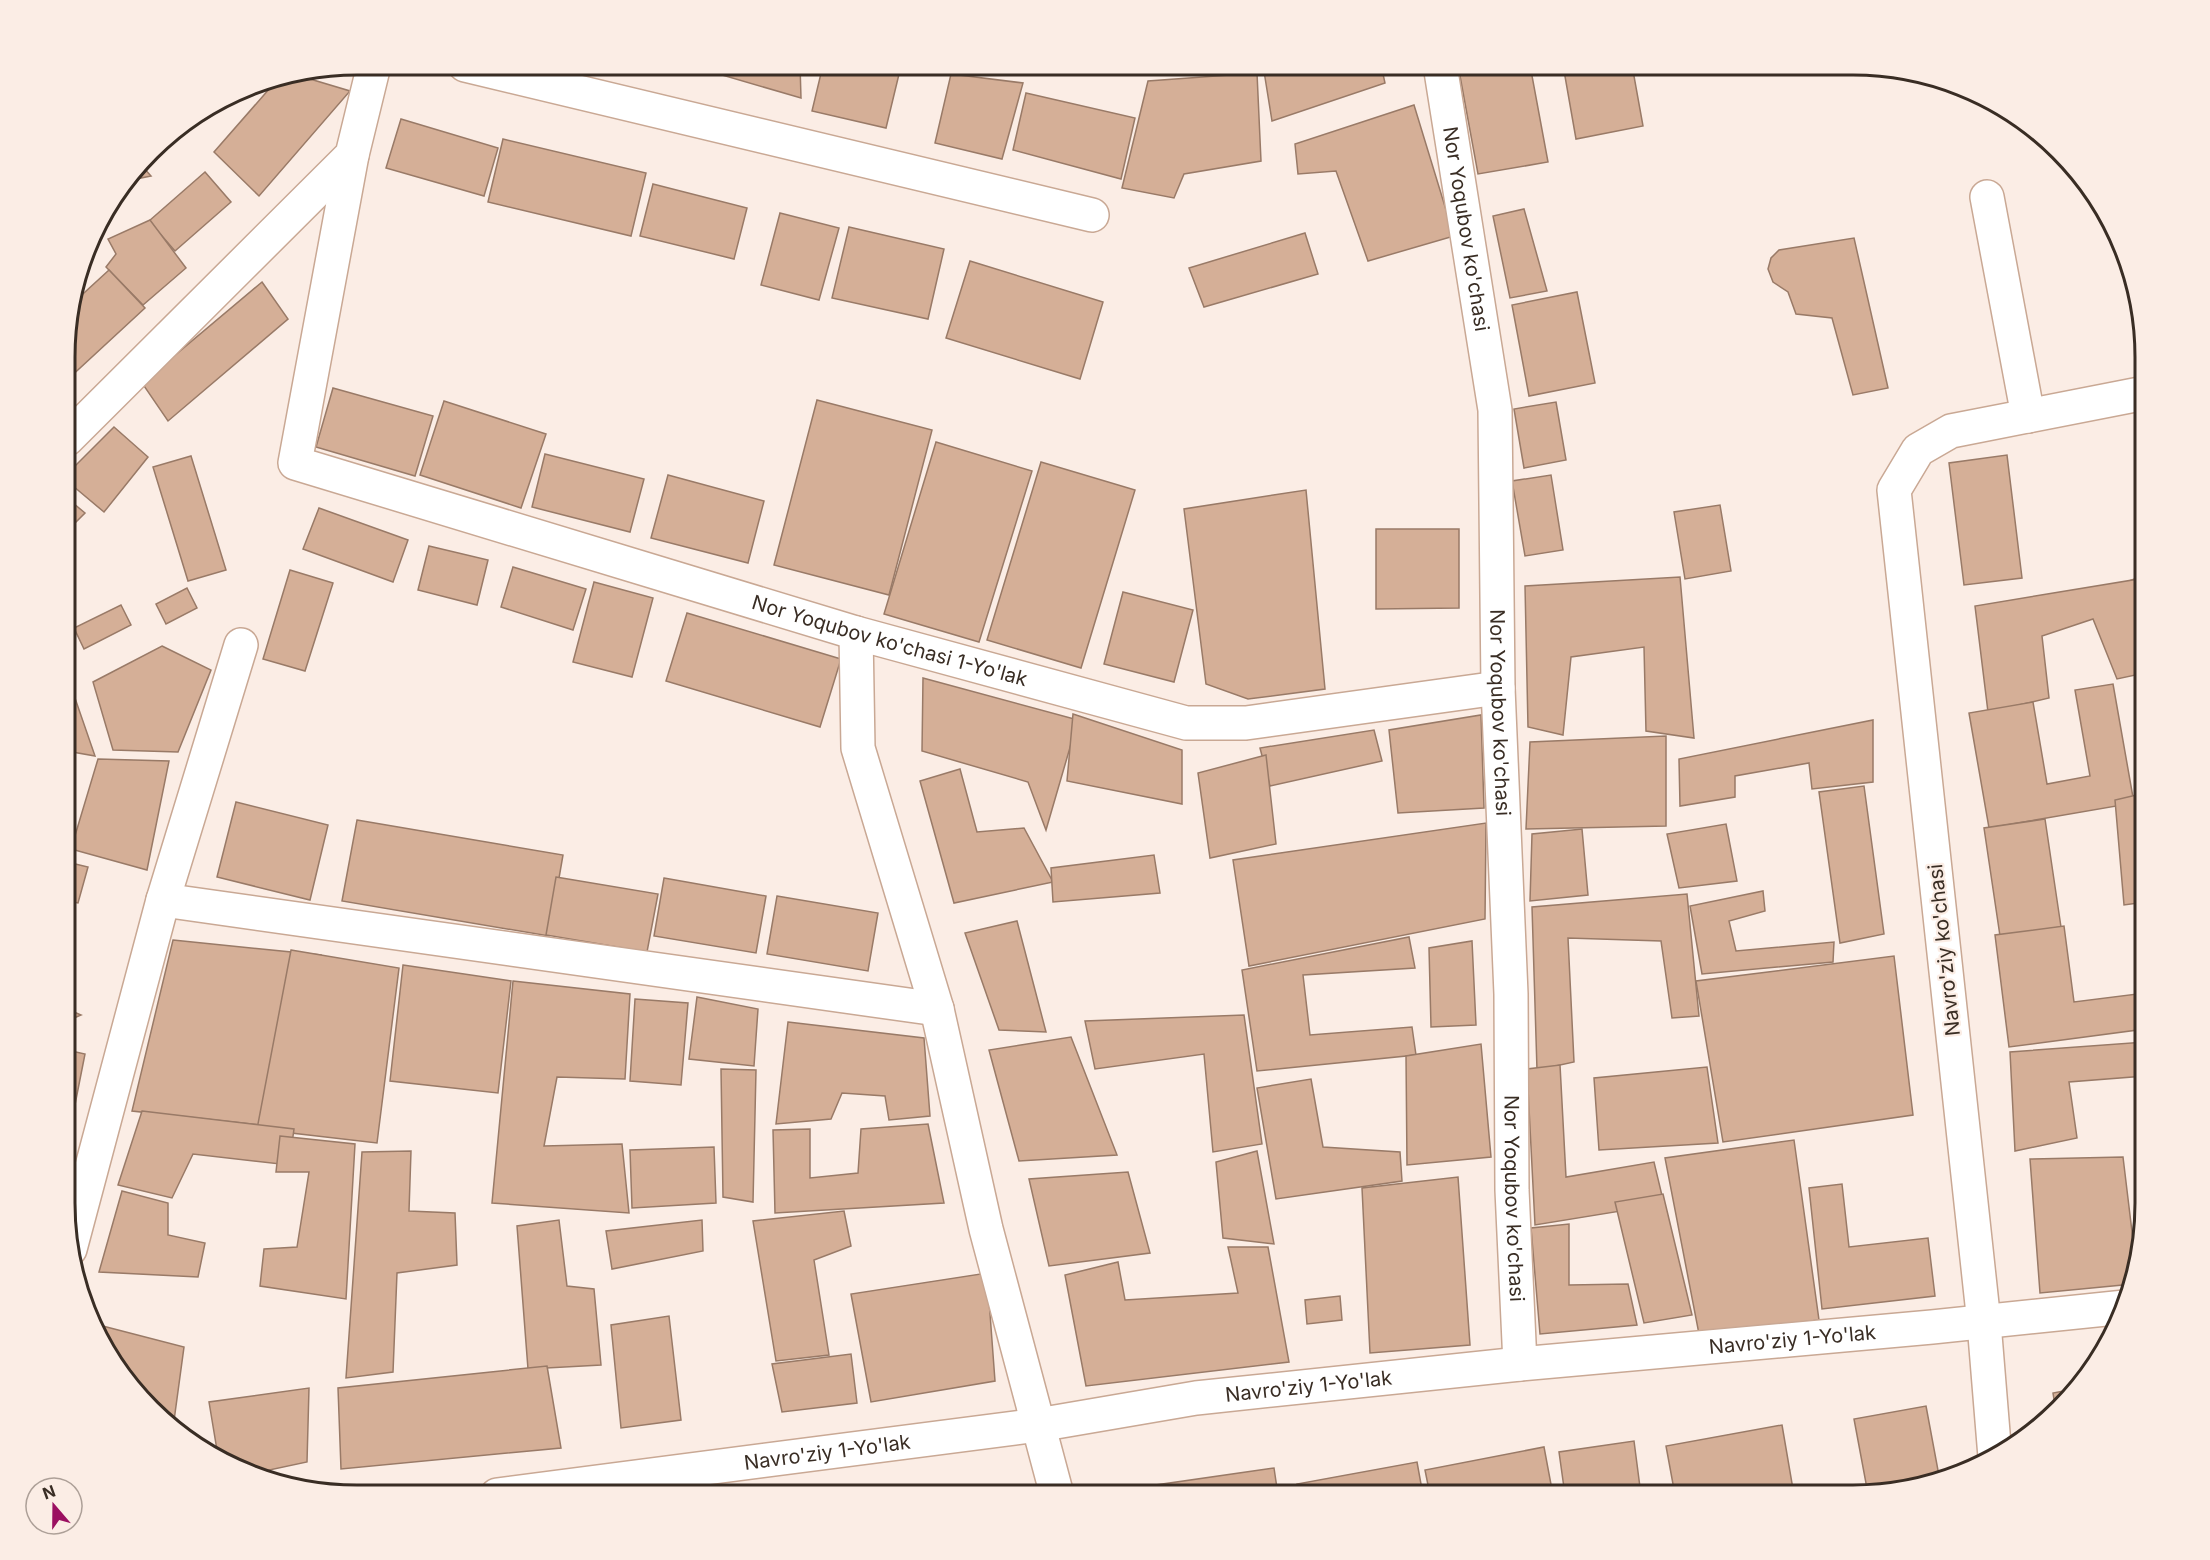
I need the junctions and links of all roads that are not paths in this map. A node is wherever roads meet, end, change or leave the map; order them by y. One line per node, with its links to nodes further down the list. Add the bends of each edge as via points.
1 (371, 75): 4 (street)
2 (511, 75): 6 (street)
3 (1442, 75): 12 (street, Nor Yoqubov ko'chasi, via 1495,410)
4 (352, 155): 9 (street); 10 (street, Nor Yoqubov ko'chasi 1-Yo'lak, via 295,463)
5 (1987, 197): 8 (street)
6 (1092, 215)
7 (2135, 395): 8 (street)
8 (2028, 416): 17 (street, Navro'ziy ko'chasi, via 1951,431 1918,450 1894,490)
9 (75, 431)
10 (856, 633): 12 (street, Nor Yoqubov ko'chasi 1-Yo'lak, via 1186,723 1246,723); 14 (street, via 858,748)
11 (241, 645): 13 (street)
12 (1498, 688): 18 (street, Nor Yoqubov ko'chasi, via 1511,994 1512,1190)
13 (163, 900): 14 (street); 15 (street)
14 (937, 1009): 19 (street, via 986,1229)
15 (76, 1226)
16 (2115, 1308): 17 (street, Navro'ziy 1-Yo'lak)
17 (1984, 1323): 18 (street, Navro'ziy 1-Yo'lak); 20 (street, Navro'ziy ko'chasi)
18 (1520, 1364): 19 (street, Navro'ziy 1-Yo'lak, via 1196,1398)
19 (1038, 1425): 21 (street, Navro'ziy 1-Yo'lak); 22 (street)
20 (1994, 1447)
21 (574, 1485)
22 (1054, 1485)

